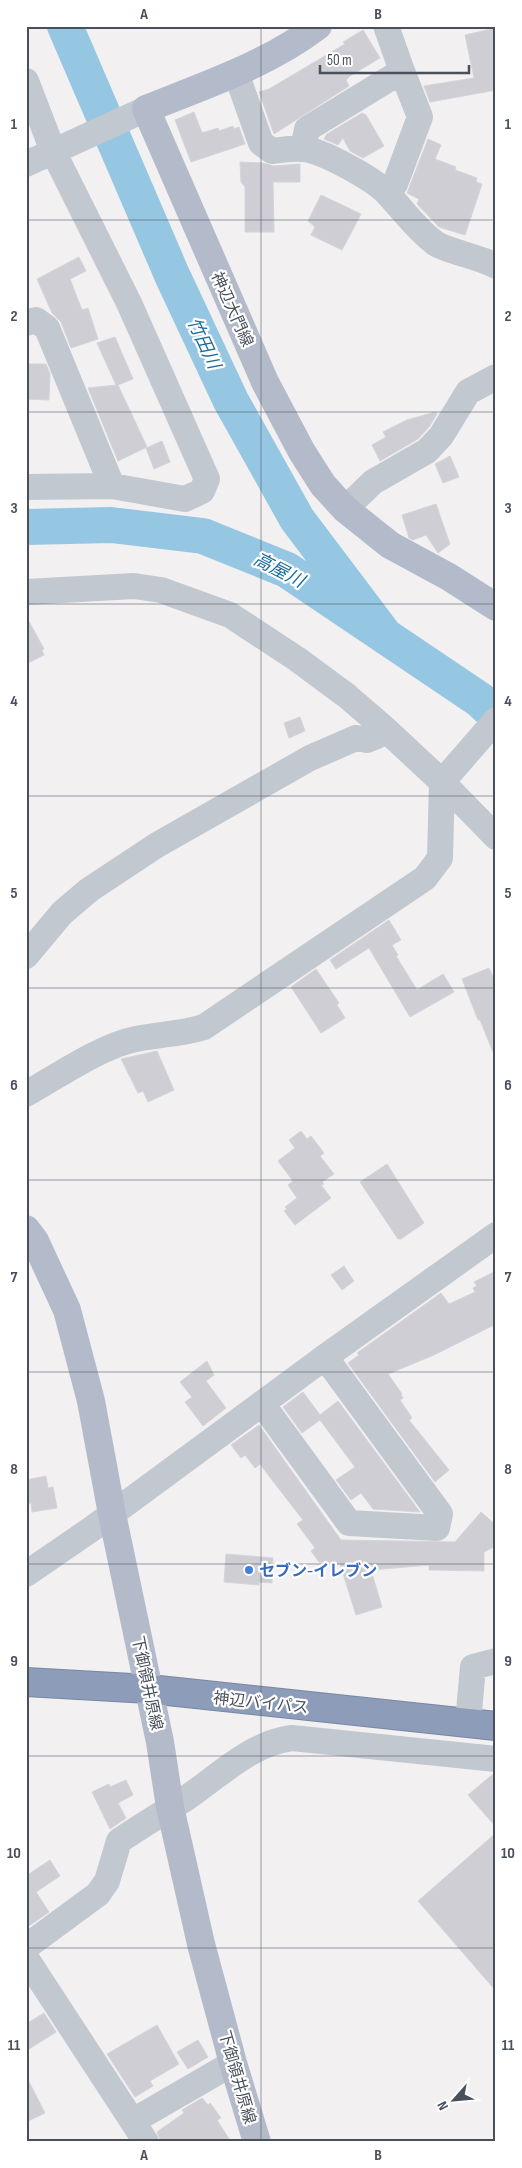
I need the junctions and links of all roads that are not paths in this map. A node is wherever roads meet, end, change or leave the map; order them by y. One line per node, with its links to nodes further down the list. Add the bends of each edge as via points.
1 (318, 26): 4 (main road, via 292,46)
2 (386, 26): 3 (street)
3 (402, 71): 7 (street, via 308,129); 10 (street, via 420,117 395,184)
4 (236, 73): 6 (main road); 7 (street, via 261,142 272,151)
5 (26, 81): 8 (street)
6 (141, 111): 8 (street); 16 (main road, 神辺大門線, via 265,382 302,452 323,484)
7 (303, 149): 10 (street, via 319,153 371,179)
8 (57, 150): 9 (street); 14 (street, via 207,479 202,491 185,500)
9 (26, 164)
10 (386, 192): 11 (street, via 416,227 437,244)
11 (496, 266)
12 (26, 323): 14 (street, via 36,320 48,328)
13 (496, 377): 16 (street, via 468,392 441,436 427,452 373,482)
14 (112, 486): 15 (street)
15 (26, 487)
16 (345, 509): 18 (main road, 神辺大門線, via 390,545)
17 (26, 592): 20 (street, via 134,586 160,590 221,612 297,659)
18 (496, 607)
19 (496, 720): 21 (street)
20 (383, 727): 21 (street); 23 (street, via 377,736 367,740 356,738 310,758 157,845 89,890 62,913)
21 (444, 780): 22 (street); 24 (street, via 440,858 426,878 204,1027 136,1039 107,1049)
22 (496, 837)
23 (26, 956)
24 (26, 1094)
25 (26, 1229): 29 (main road, 下御領井原線, via 67,1310 91,1401)
26 (496, 1235): 27 (street)
27 (325, 1357): 28 (street); 28 (street, via 440,1514 437,1528 349,1523)
28 (263, 1405): 29 (street)
29 (112, 1514): 30 (street); 33 (main road, 下御領井原線)
30 (26, 1574)
31 (496, 1661): 35 (street, via 473,1667)
32 (26, 1682): 33 (highway, 神辺バイパス)
33 (149, 1689): 34 (highway, 神辺バイパス); 39 (main road, 下御領井原線)
34 (392, 1715): 35 (highway, 神辺バイパス); 37 (street)
35 (468, 1723): 36 (highway, 神辺バイパス)
36 (496, 1726)
37 (390, 1747): 38 (street); 39 (street, via 292,1738 278,1740 258,1748)
38 (496, 1759)
39 (170, 1807): 40 (street, via 119,1840 107,1881 98,1894); 42 (main road, 下御領井原線, via 201,1944)
40 (26, 1947)
41 (26, 1958): 43 (street)
42 (233, 2063): 43 (street); 44 (main road, 下御領井原線)
43 (139, 2132)
44 (257, 2142)

